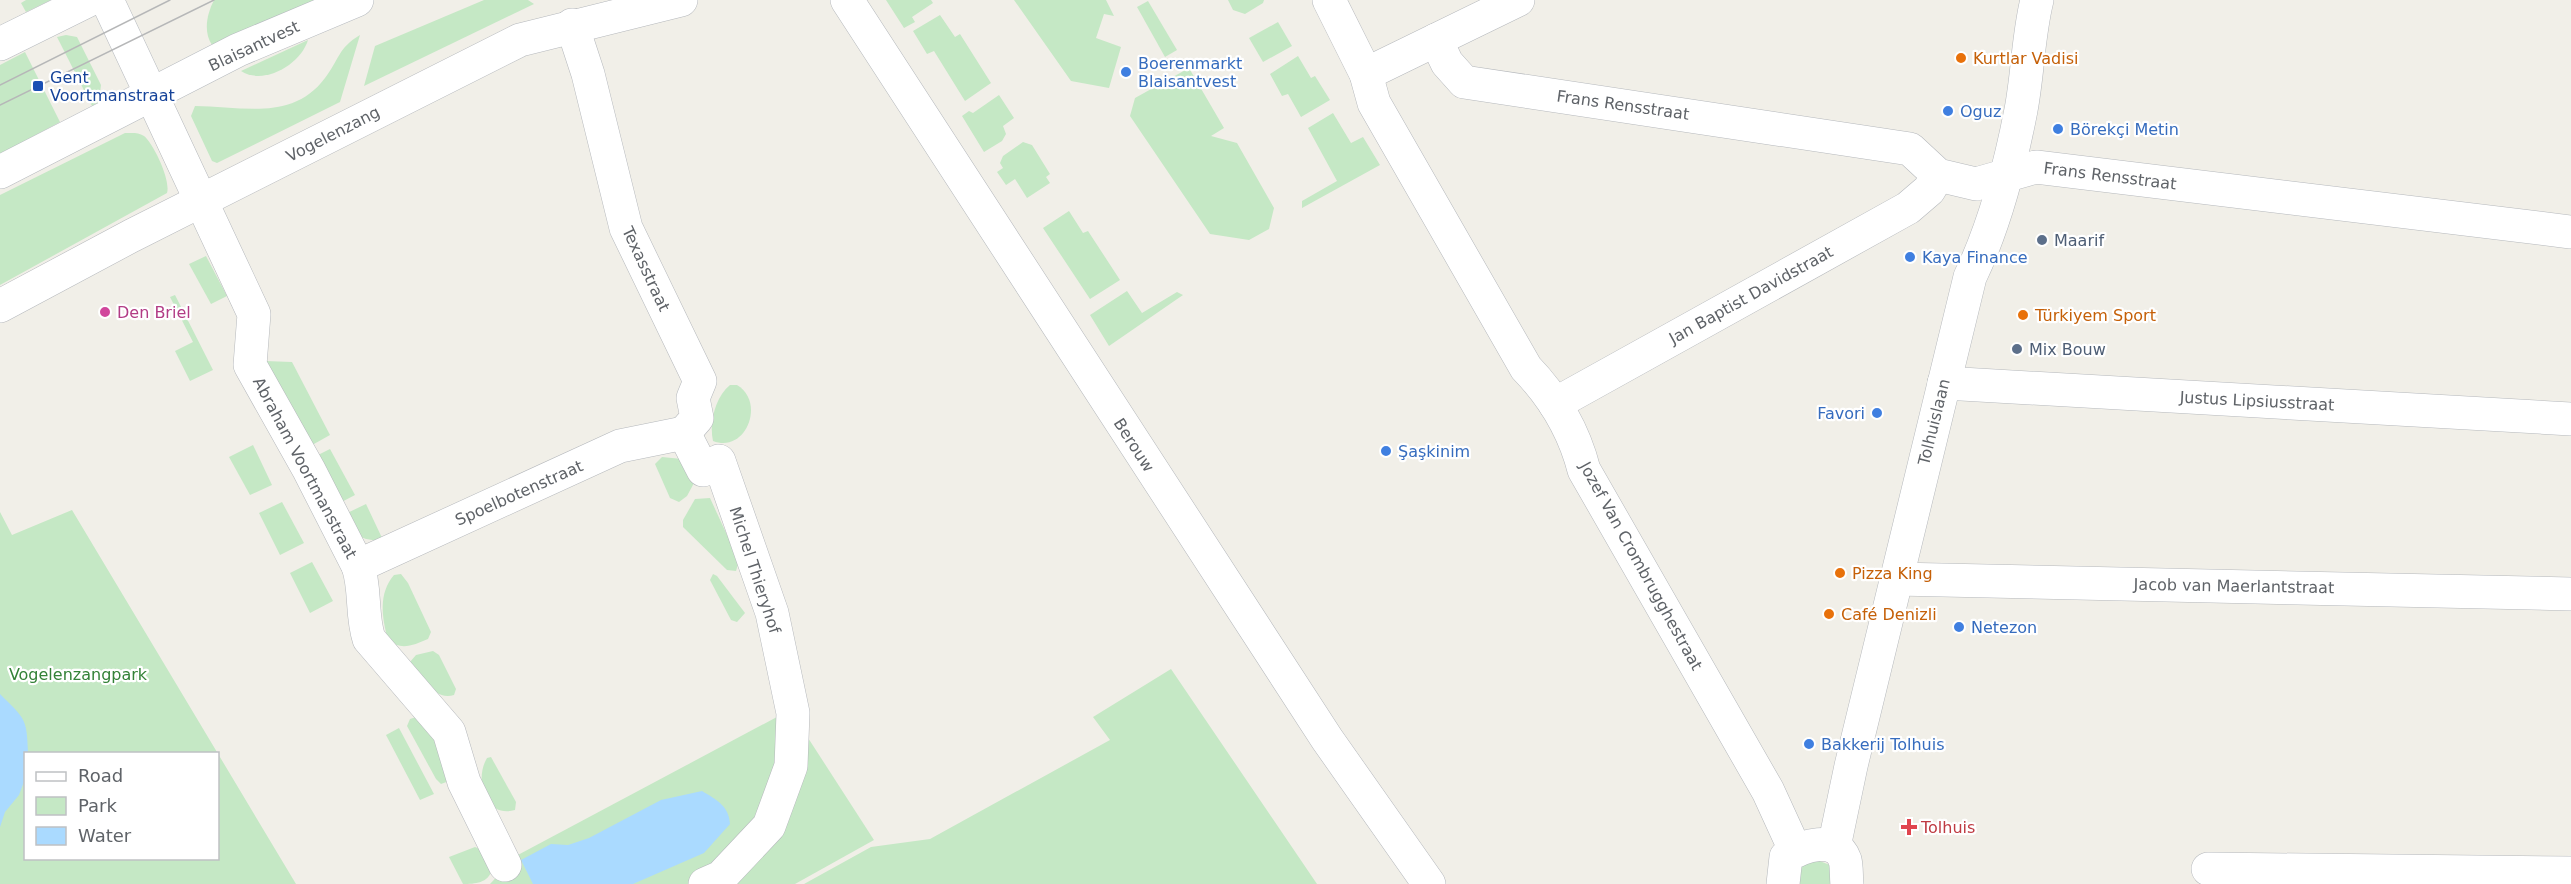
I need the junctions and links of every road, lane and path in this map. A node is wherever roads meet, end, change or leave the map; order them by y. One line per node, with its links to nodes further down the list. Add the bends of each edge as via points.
1 (89, 0): 11 (street)
2 (107, 0): 13 (street)
3 (357, 0): 13 (street, Blaisantvest, via 238,50)
4 (681, 0): 9 (street, Vogelenzang)
5 (847, 0): 33 (street, Berouw, via 1315,720)
6 (1329, 0): 12 (street, Jozef Van Crombrugghestraat)
7 (1518, 0): 10 (street)
8 (2037, 0): 16 (street, Tolhuislaan, via 2028,40 2021,109)
9 (572, 25): 17 (street, Vogelenzang, via 520,40); 23 (street, Texasstraat, via 626,228 700,381 693,398 697,418)
10 (1436, 40): 12 (street); 15 (street, Frans Rensstraat, via 1447,63 1464,82 1910,149)
11 (0, 44)
12 (1366, 74): 21 (street, Jozef Van Crombrugghestraat, via 1374,103 1526,368)
13 (152, 96): 14 (street, Blaisantvest); 17 (street, Abraham Voortmanstraat)
14 (0, 172)
15 (1938, 175): 16 (street, Frans Rensstraat, via 1976,184); 21 (street, Jan Baptist Davidstraat, via 1929,190 1908,208)
16 (2004, 176): 18 (street, Frans Rensstraat, via 2036,167); 20 (street, Tolhuislaan, via 1989,237 1970,277)
17 (202, 200): 19 (street, Vogelenzang); 24 (street, Abraham Voortmanstraat, via 254,314 250,365)
18 (2571, 232)
19 (0, 306)
20 (1944, 383): 22 (street, Justus Lipsiusstraat); 25 (street, Tolhuislaan)
21 (1554, 404): 28 (street, Jozef Van Crombrugghestraat, via 1576,441 1584,470 1768,791)
22 (2571, 419)
23 (684, 433): 24 (street, Spoelbotenstraat, via 620,446); 32 (street, Michel Thieryhof, via 703,470 719,461 772,613 793,713 791,766 769,826 721,877)
24 (358, 566): 31 (street, Abraham Voortmanstraat, via 363,579 364,624 369,639 449,732 464,782)
25 (1896, 579): 26 (street, Jacob van Maerlantstraat); 27 (street, Tolhuislaan)
26 (2571, 594)
27 (1834, 847): 28 (street, via 1808,845); 35 (street, via 1846,861)
28 (1796, 850): 34 (street, via 1786,857)
29 (2208, 869): 30 (street)
30 (2571, 873)
31 (509, 876)
32 (705, 884)
33 (1429, 884)
34 (1783, 884)
35 (1846, 884)

